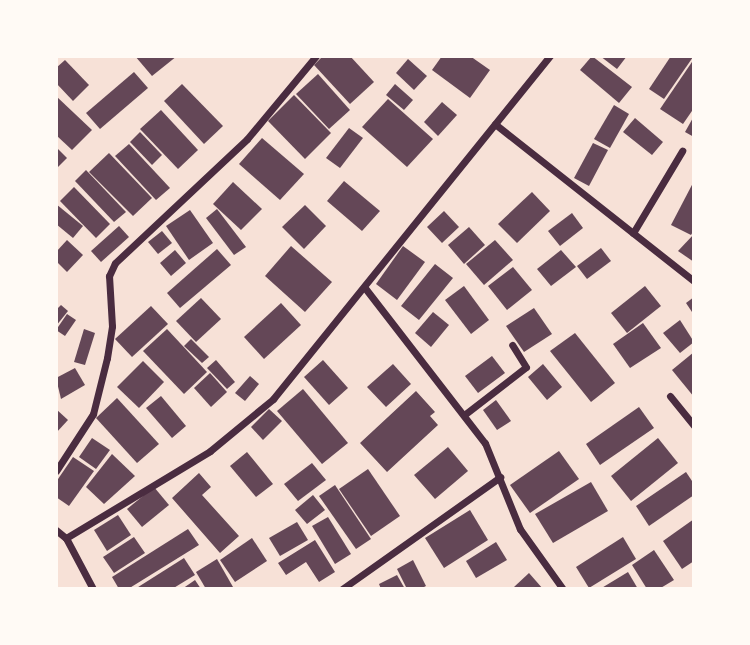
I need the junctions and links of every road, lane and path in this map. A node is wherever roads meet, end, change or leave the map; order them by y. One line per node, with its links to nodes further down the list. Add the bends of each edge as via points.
1 (316, 56): 12 (street, via 247,139 115,263 109,276 112,326 93,414)
2 (551, 56): 3 (street)
3 (495, 124): 5 (street); 7 (street)
4 (682, 151): 5 (street)
5 (633, 233): 6 (street)
6 (694, 281)
7 (365, 288): 10 (street); 15 (street, via 273,399 210,451)
8 (512, 345): 10 (street, via 526,367)
9 (670, 396): 11 (street)
10 (464, 415): 13 (street, via 494,459)
11 (694, 426)
12 (56, 471)
13 (500, 477): 17 (street); 18 (street, via 520,528)
14 (56, 530): 15 (street)
15 (66, 538): 16 (street)
16 (93, 589)
17 (342, 589)
18 (563, 589)

